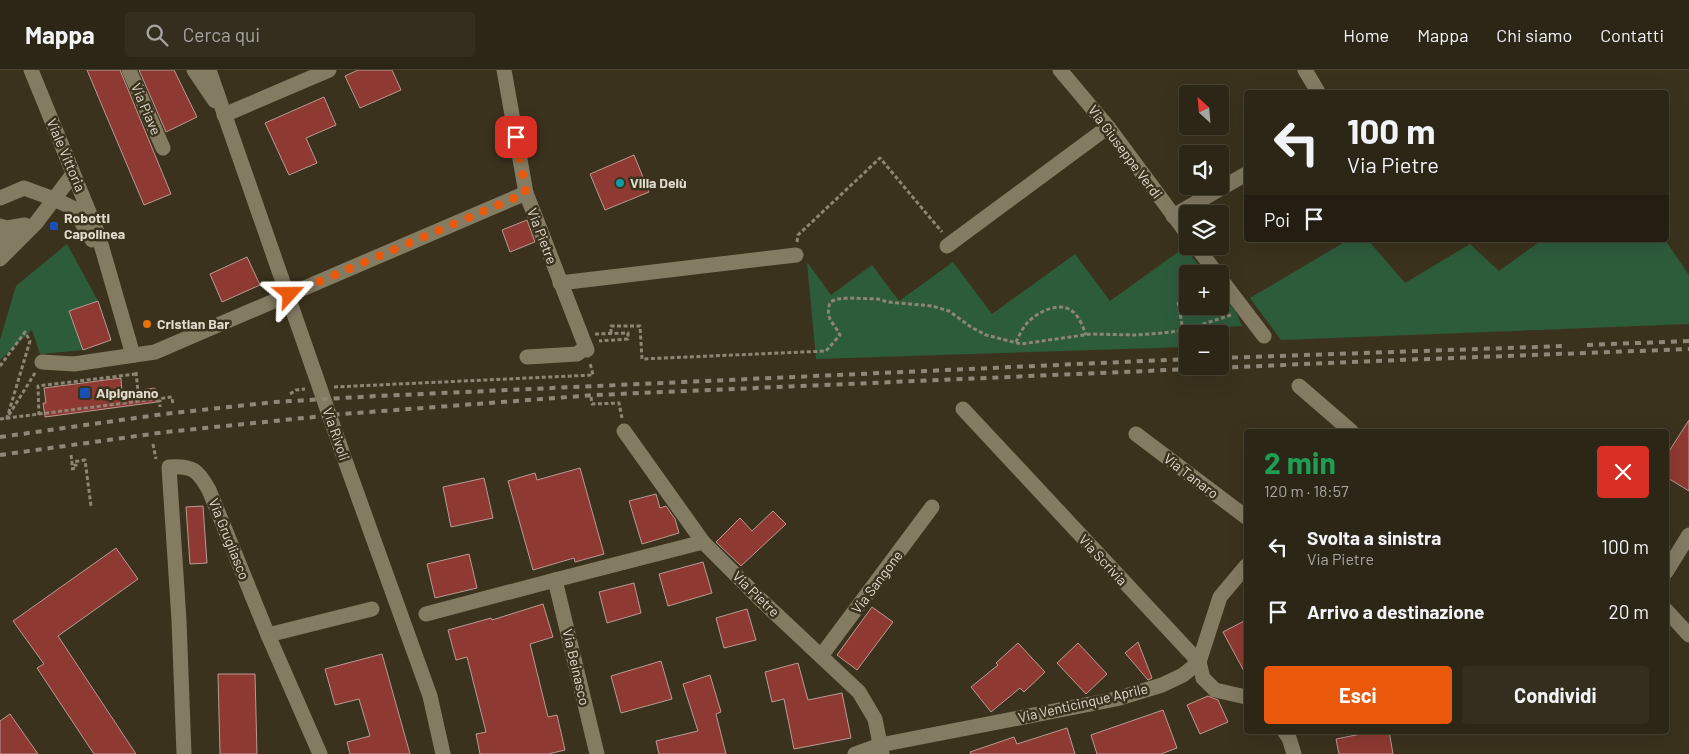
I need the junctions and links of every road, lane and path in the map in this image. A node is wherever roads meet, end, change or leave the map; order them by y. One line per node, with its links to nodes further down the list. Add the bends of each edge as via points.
1 (31, 70): 13 (street, Viale Vittoria)
2 (129, 70): 12 (street, Via Piave)
3 (194, 70): 10 (street, Via Rivoli)
4 (209, 70): 10 (street, Via Rivoli)
5 (329, 70): 10 (street)
6 (504, 70): 15 (street, Via Pietre)
7 (1060, 70): 11 (street, Via Giuseppe Verdi)
8 (1305, 70): 9 (street)
9 (1317, 90)
10 (224, 114): 83 (street, Via Rivoli, via 430,696)
11 (1108, 127): 18 (street, Via Giuseppe Verdi); 23 (street)
12 (162, 148)
13 (72, 174): 17 (street); 26 (street, Viale Vittoria, via 94,225)
14 (1244, 175): 18 (street)
15 (526, 193): 27 (street, Via Pietre); 39 (street, via 156,352)
16 (0, 198): 17 (street, via 24,188)
17 (54, 198): 19 (street); 26 (street, via 73,208)
18 (1173, 216): 20 (street, Via Giuseppe Verdi)
19 (36, 223): 21 (street, via 7,228); 22 (street); 25 (street)
20 (1179, 224)
21 (0, 226)
22 (0, 242)
23 (949, 245): 24 (path, via 880,158 798,235)
24 (796, 255): 27 (street)
25 (0, 259)
26 (104, 259): 39 (street, Viale Vittoria)
27 (560, 283): 38 (street, Via Pietre)
28 (1229, 290): 30 (street)
29 (1178, 302): 31 (path)
30 (1244, 310): 32 (path); 36 (street)
31 (1183, 325)
32 (1202, 325)
33 (1179, 330): 35 (path)
34 (611, 333): 37 (path, via 611,326 640,326 642,359 826,351 840,335 829,318 830,302 836,298 849,298 932,306 949,311 986,335); 38 (path); 38 (path, via 628,333 628,339)
35 (1086, 335): 37 (path); 37 (path, via 1072,310 1059,307 1044,311 1028,322)
36 (1264, 336)
37 (1016, 342)
38 (587, 343): 40 (street, via 578,354); 45 (path, via 593,375)
39 (133, 355): 41 (street, via 74,364); 43 (path)
40 (527, 357)
41 (42, 362): 55 (path)
42 (0, 366): 55 (path, via 26,332 30,341)
43 (136, 374): 50 (path); 54 (path, via 38,386)
44 (1299, 386): 57 (street)
45 (329, 387)
46 (305, 389): 47 (path)
47 (290, 394)
48 (591, 397): 58 (path, via 592,404 619,403)
49 (153, 400): 50 (path); 51 (path, via 172,398); 52 (path, via 160,401)
50 (139, 402): 54 (path)
51 (173, 405)
52 (160, 407)
53 (963, 409): 77 (street, Via Scrivia)
54 (39, 414): 55 (path)
55 (7, 418): 56 (path)
56 (0, 419)
57 (1349, 429)
58 (624, 431): 67 (street, Via Pietre)
59 (1136, 434): 65 (street, Via Tanaro)
60 (71, 455): 61 (path)
61 (72, 462): 62 (path, via 76,468); 63 (path, via 85,460)
62 (71, 469)
63 (91, 506)
64 (932, 507): 76 (street, Via Sangone)
65 (1244, 515)
66 (1689, 535): 68 (street)
67 (703, 542): 70 (street); 76 (street, Via Pietre)
68 (1669, 567)
69 (1244, 568): 77 (street, via 1220,597)
70 (555, 580): 73 (street); 84 (street, Via Beinasco)
71 (372, 609): 74 (street)
72 (1669, 613): 75 (street)
73 (426, 614)
74 (268, 635): 81 (street, Via Grugliasco, via 209,490 195,471 185,466 169,467); 82 (street, Via Grugliasco)
75 (1689, 635)
76 (821, 656): 80 (street, Via Pietre, via 858,692 876,719)
77 (1199, 662): 78 (street, Via Scrivia, via 1203,678 1215,690); 80 (street, Via Venticinque Aprile, via 1183,675 1162,685 1116,699)
78 (1244, 697)
79 (1286, 734): 86 (street)
80 (881, 750): 85 (street, Via Venticinque Aprile)
81 (184, 754)
82 (320, 754)
83 (443, 754)
84 (597, 754)
85 (856, 754)
86 (1294, 754)

